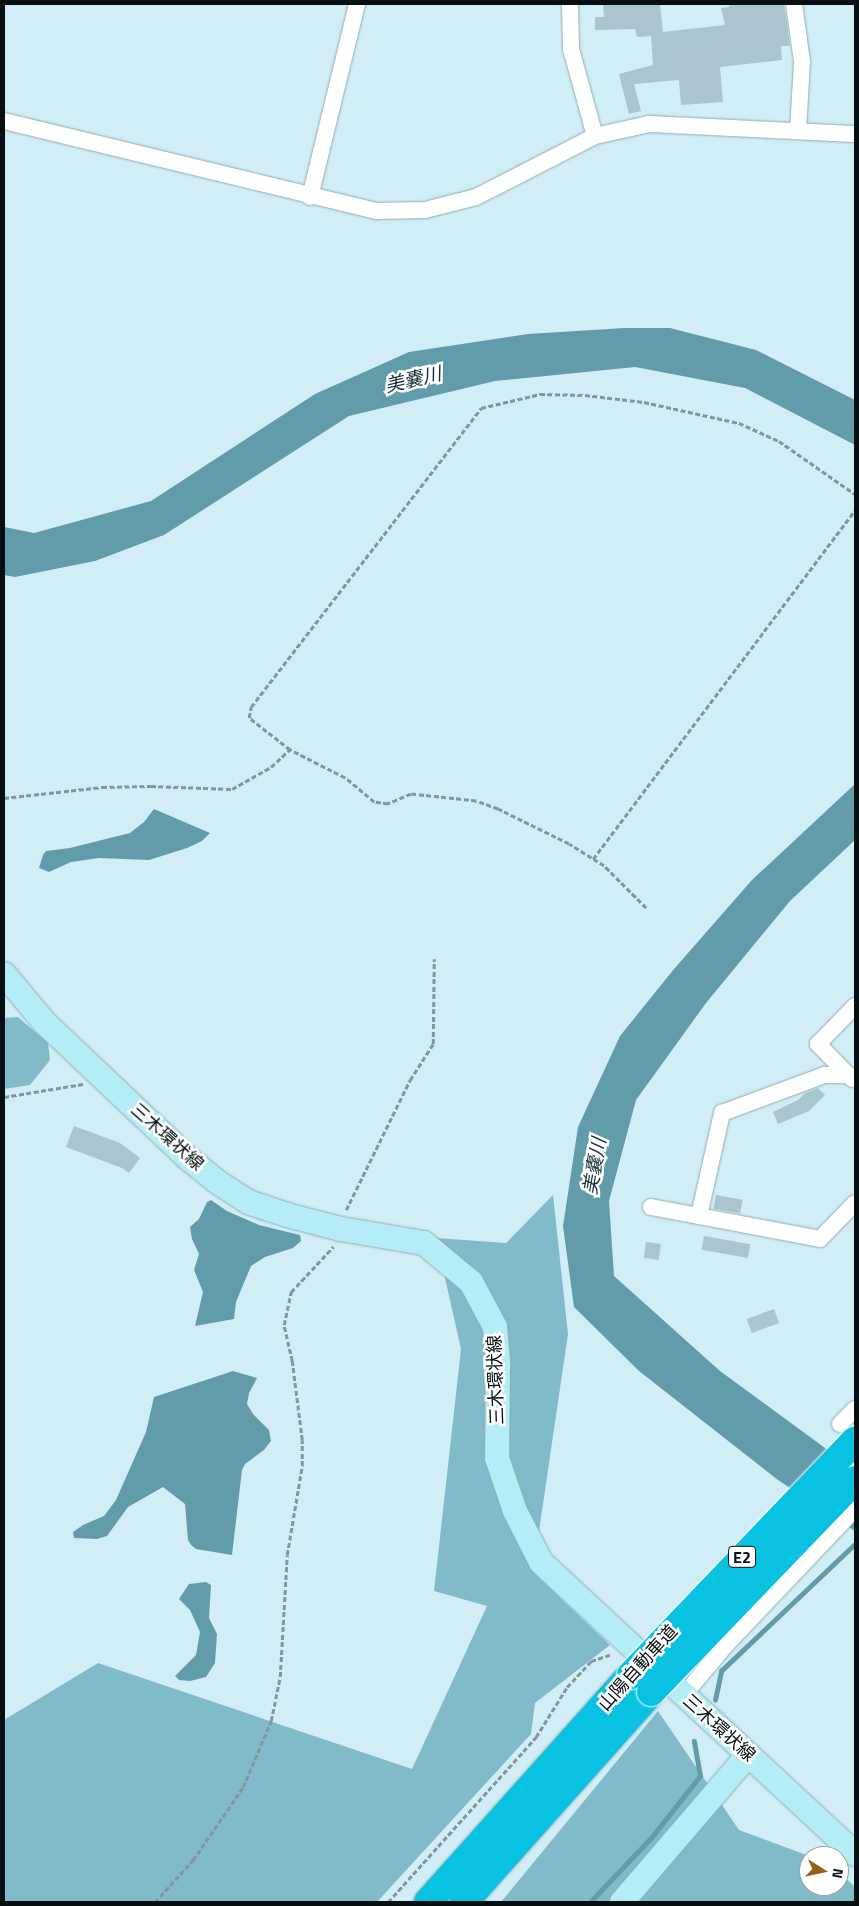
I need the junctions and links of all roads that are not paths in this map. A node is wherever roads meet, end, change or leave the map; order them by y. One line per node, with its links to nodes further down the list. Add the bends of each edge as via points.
1 (357, 4): 8 (street)
2 (570, 4): 7 (street, via 571,49)
3 (794, 4): 5 (street, via 802,62)
4 (4, 121): 8 (street)
5 (798, 131): 6 (street); 7 (street, via 649,124)
6 (855, 134)
7 (595, 136): 8 (street, via 476,197 425,210 377,211)
8 (310, 197)
9 (4, 974): 20 (main road, 三木環状線, via 45,1023 189,1160 248,1202 341,1229 424,1243 471,1282 495,1328 497,1458 515,1512 541,1562)
10 (855, 1006): 11 (street, via 818,1044)
11 (852, 1079): 14 (street, via 825,1075 722,1113)
12 (855, 1203): 14 (street, via 820,1239)
13 (651, 1208): 14 (street)
14 (698, 1216)
15 (855, 1409): 16 (street)
16 (848, 1433): 19 (highway, 山陽自動車道 / E2, bridge)
17 (855, 1480): 19 (highway, 山陽自動車道 / E2, bridge)
18 (855, 1509): 20 (street, via 726,1645)
19 (641, 1684): 23 (highway, 山陽自動車道 / E2); 24 (highway, 山陽自動車道 / E2)
20 (683, 1696): 21 (main road, 三木環状線)
21 (748, 1755): 22 (main road, 三木環状線); 25 (main road)
22 (855, 1854)
23 (428, 1902)
24 (464, 1902)
25 (622, 1902)

